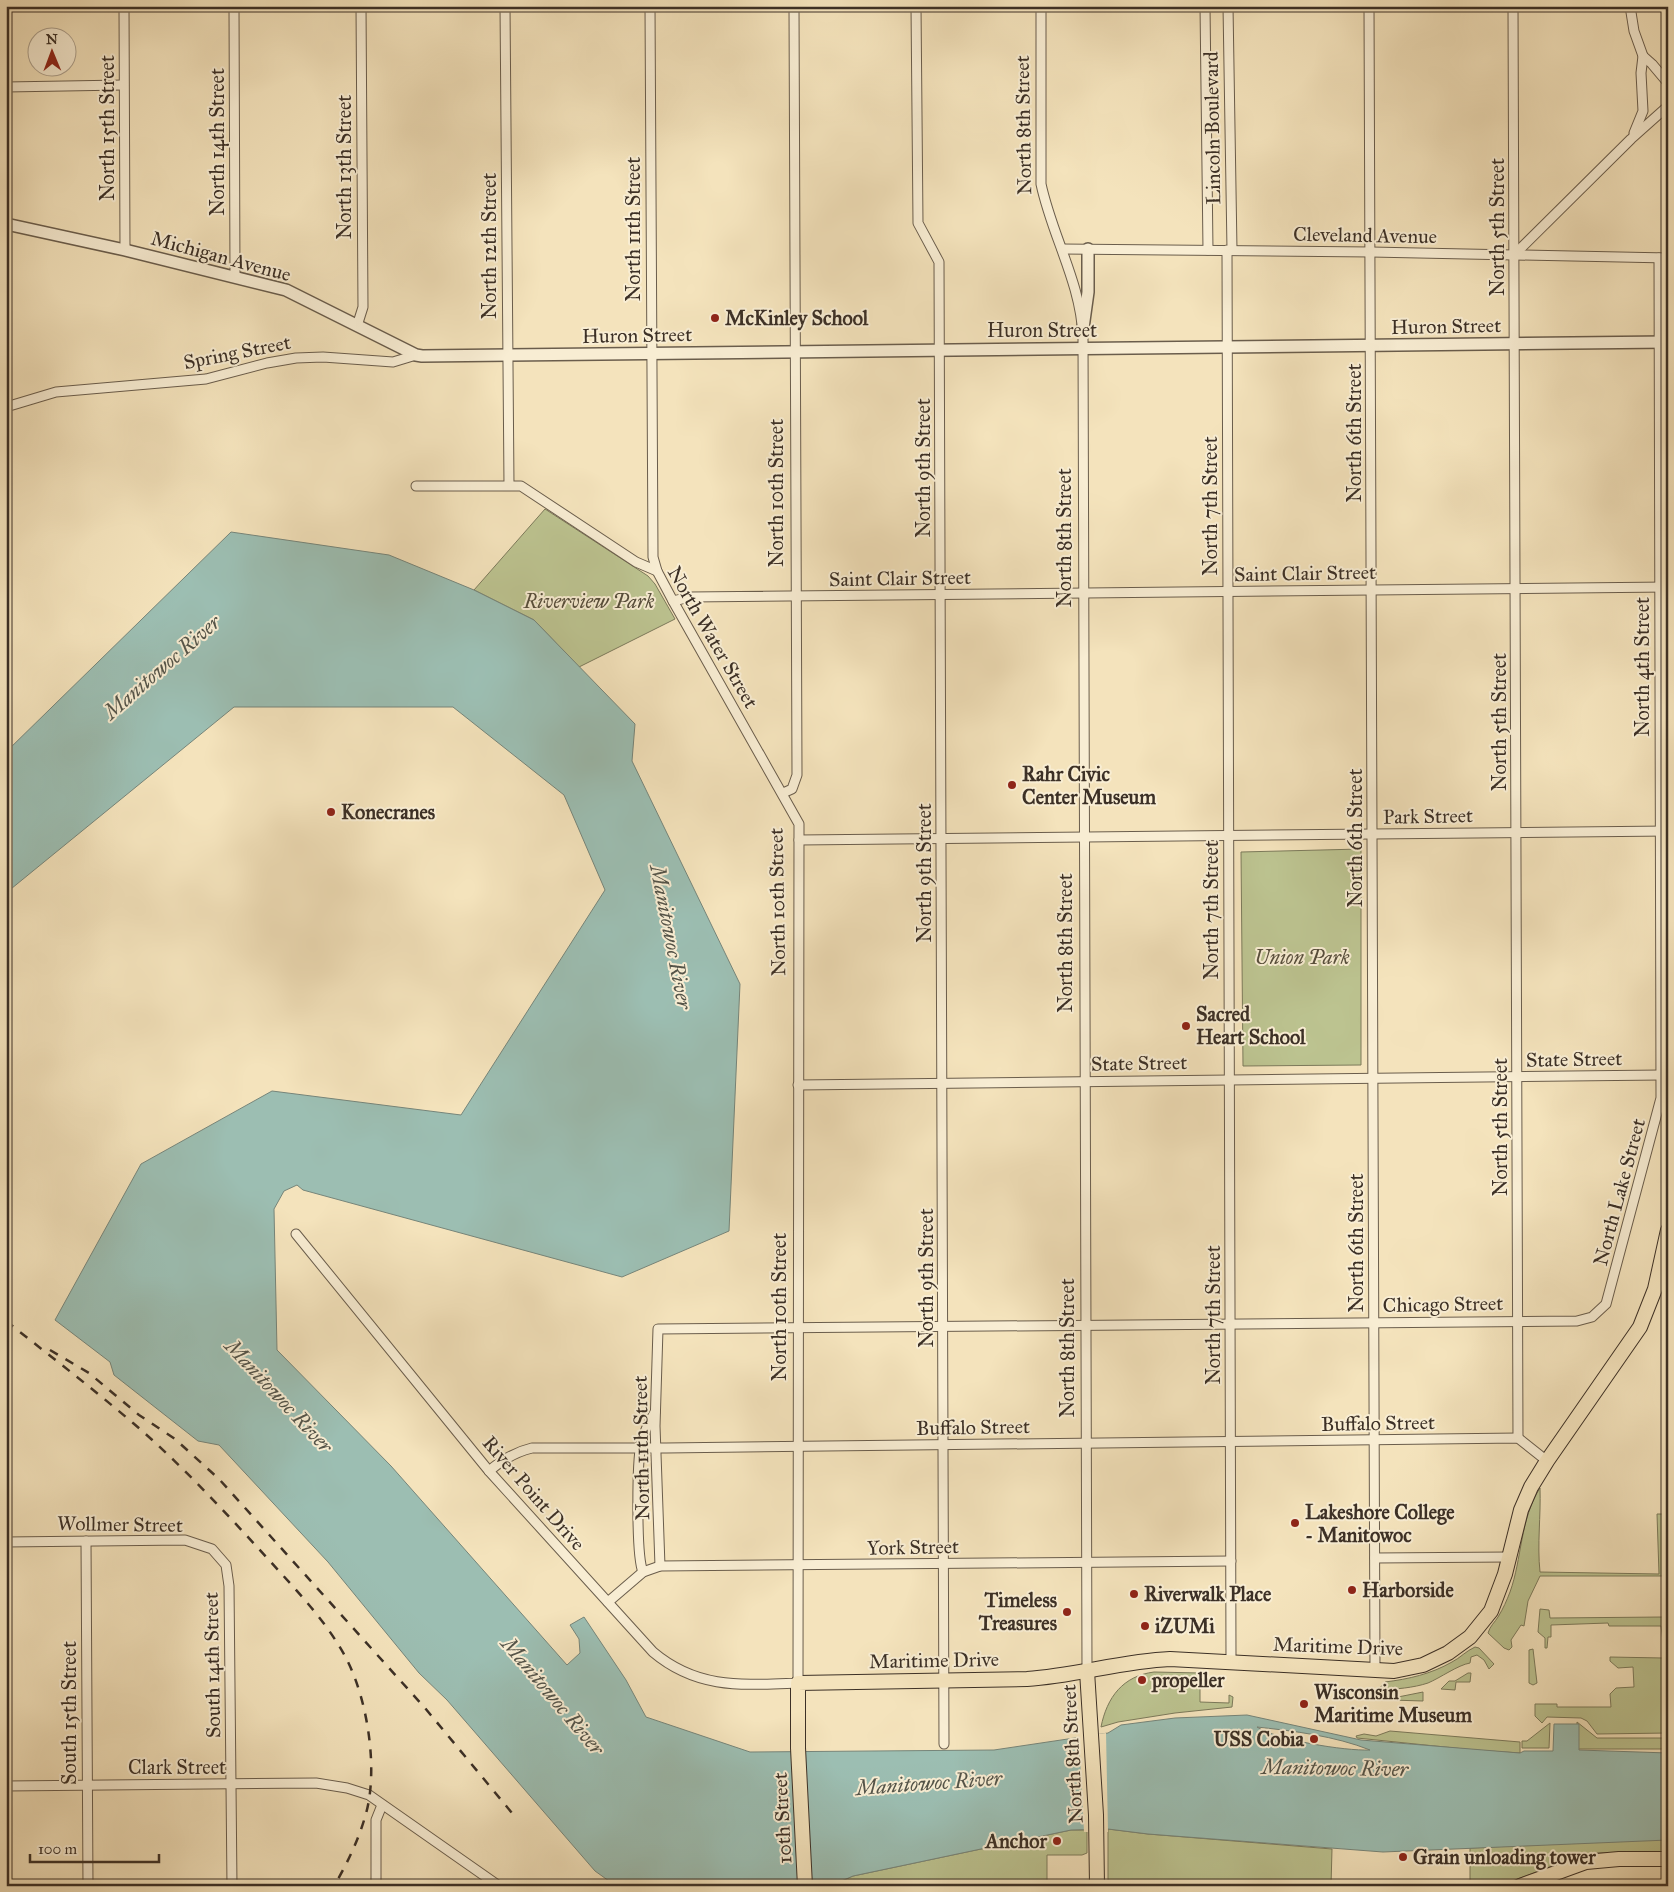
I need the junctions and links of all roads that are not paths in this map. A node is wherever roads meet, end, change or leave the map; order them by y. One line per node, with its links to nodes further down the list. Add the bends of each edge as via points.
1 (124, 6): 16 (street, North 15th Street)
2 (234, 6): 29 (street, North 14th Street)
3 (360, 6): 30 (street, North 13th Street, via 363,307)
4 (505, 6): 41 (street, North 12th Street)
5 (650, 6): 39 (street, North 11th Street)
6 (794, 6): 38 (street, North 10th Street)
7 (916, 6): 37 (street, North 9th Street, via 918,223 939,262)
8 (1041, 6): 21 (street, North 8th Street, via 1041,184)
9 (1205, 6): 24 (street, Lincoln Boulevard)
10 (1228, 6): 25 (street, Lincoln Boulevard)
11 (1369, 6): 26 (street, North 6th Street)
12 (1513, 6): 27 (street, North 5th Street)
13 (1630, 6): 14 (street)
14 (1643, 56): 15 (street); 19 (street, via 1642,111)
15 (1668, 83)
16 (124, 85): 17 (street); 23 (street, North 15th Street)
17 (6, 87)
18 (1668, 106): 19 (street)
19 (1631, 139): 27 (street)
20 (6, 224): 23 (street, Michigan Avenue)
21 (1062, 249): 22 (street, Cleveland Avenue); 31 (street, North 8th Street)
22 (1088, 249): 24 (street, Cleveland Avenue); 31 (street, via 1088,292)
23 (125, 250): 29 (street, Michigan Avenue)
24 (1208, 250): 25 (street, Cleveland Avenue)
25 (1230, 250): 26 (street, Cleveland Avenue); 35 (street, North 7th Street)
26 (1371, 252): 27 (street, Cleveland Avenue); 34 (street, North 6th Street)
27 (1514, 255): 28 (street, Cleveland Avenue); 33 (street, North 5th Street)
28 (1663, 258): 32 (street, North 4th Street)
29 (235, 277): 30 (street, Michigan Avenue, via 286,290)
30 (357, 326): 40 (street, Michigan Avenue)
31 (1083, 328): 36 (street, North 8th Street)
32 (1663, 342): 33 (street, Huron Street); 46 (street, North 4th Street)
33 (1515, 344): 34 (street, Huron Street); 47 (street, North 5th Street)
34 (1371, 346): 35 (street, Huron Street); 48 (street, North 6th Street)
35 (1228, 347): 36 (street, Huron Street); 49 (street, North 7th Street)
36 (1084, 349): 37 (street, Huron Street); 51 (street, North 8th Street)
37 (940, 350): 38 (street, Huron Street); 50 (street, North 9th Street)
38 (796, 352): 39 (street, Huron Street); 52 (street, North 10th Street)
39 (651, 354): 41 (street, Huron Street); 45 (street, North 11th Street, via 652,557)
40 (416, 355): 41 (street, Huron Street); 42 (street, Spring Street, via 393,362 296,358 206,379 56,392)
41 (507, 355): 43 (street, North 12th Street)
42 (6, 407)
43 (509, 485): 44 (street, North Water Street); 45 (street, North Water Street, via 520,486 636,562)
44 (416, 486)
45 (657, 571): 53 (street, North Water Street)
46 (1664, 587): 47 (street, Saint Clair Street); 55 (street, North 4th Street)
47 (1516, 589): 48 (street, Saint Clair Street); 56 (street, North 5th Street)
48 (1372, 590): 49 (street, Saint Clair Street); 57 (street, North 6th Street)
49 (1228, 592): 51 (street, Saint Clair Street); 59 (street, North 7th Street)
50 (940, 594): 51 (street, Saint Clair Street); 52 (street, Saint Clair Street); 60 (street, North 9th Street)
51 (1085, 594): 58 (street, North 8th Street)
52 (796, 597): 53 (street, Saint Clair Street, via 690,597); 54 (street, North 10th Street, via 797,775 792,789)
53 (673, 601): 54 (street, North Water Street)
54 (783, 793): 61 (street, North 10th Street, via 799,824)
55 (1664, 831): 56 (street, Park Street); 62 (street, North 4th Street)
56 (1517, 833): 57 (street, Park Street); 63 (street, North 5th Street)
57 (1373, 834): 59 (street, Park Street); 64 (street, North 6th Street)
58 (1085, 837): 59 (street, Park Street); 60 (street, Park Street); 66 (street, North 8th Street)
59 (1229, 837): 65 (street, North 7th Street)
60 (941, 839): 61 (street, Park Street); 67 (street, North 9th Street)
61 (799, 840): 68 (street, North 10th Street)
62 (1661, 1075): 63 (street, State Street); 71 (street, North Lake Street, via 1661,1098 1608,1300)
63 (1517, 1077): 64 (street, State Street); 72 (street, North 5th Street)
64 (1373, 1079): 65 (street, State Street); 73 (street, North 6th Street)
65 (1229, 1080): 66 (street, State Street); 74 (street, North 7th Street)
66 (1086, 1081): 67 (street, State Street); 75 (street, North 8th Street)
67 (942, 1082): 68 (street, State Street); 76 (street, North 9th Street)
68 (798, 1085): 77 (street, North 10th Street)
69 (1668, 1230): 88 (main road, Maritime Drive, via 1655,1289 1640,1327)
70 (296, 1234): 89 (street, River Point Drive)
71 (1597, 1313): 72 (street, Chicago Street, via 1577,1321)
72 (1518, 1321): 73 (street, Chicago Street); 80 (street, North 5th Street)
73 (1374, 1322): 74 (street, Chicago Street); 81 (street, North 6th Street)
74 (1231, 1323): 75 (street, Chicago Street); 82 (street, North 7th Street)
75 (1087, 1326): 76 (street, Chicago Street); 83 (street, North 8th Street)
76 (944, 1327): 77 (street, Chicago Street); 84 (street, North 9th Street)
77 (800, 1328): 78 (street, Chicago Street); 85 (street, North 10th Street)
78 (658, 1329): 79 (street, North 11th Street)
79 (656, 1412): 86 (street, North 11th Street, via 646,1428); 87 (street, North 11th Street)
80 (1518, 1438): 81 (street, Buffalo Street); 88 (street)
81 (1374, 1440): 82 (street, Buffalo Street); 93 (street, North 6th Street)
82 (1230, 1442): 83 (street, Buffalo Street); 94 (street, North 7th Street)
83 (1087, 1444): 84 (street, Buffalo Street); 95 (street, North 8th Street)
84 (944, 1445): 85 (street, Buffalo Street); 97 (street, North 9th Street)
85 (800, 1447): 87 (street, Buffalo Street); 99 (street, North 10th Street)
86 (640, 1448): 87 (street, Buffalo Street); 89 (street, Buffalo Street, via 532,1448 516,1452); 100 (street, North 11th Street, via 639,1554)
87 (657, 1448): 98 (street, North 11th Street)
88 (1547, 1461): 92 (main road, Maritime Drive, via 1521,1510)
89 (489, 1471): 101 (street, River Point Drive)
90 (86, 1541): 91 (street, Wollmer Street); 96 (street, Wollmer Street, via 185,1540 212,1549); 110 (street, South 15th Street)
91 (6, 1542)
92 (1509, 1557): 93 (street); 103 (main road, Maritime Drive, via 1491,1611 1465,1641 1423,1665 1400,1670)
93 (1375, 1558): 103 (street, North 6th Street)
94 (1231, 1561): 95 (street, York Street); 102 (street, North 7th Street)
95 (1088, 1562): 97 (street, York Street); 104 (street, North 8th Street)
96 (226, 1564): 109 (street, South 14th Street)
97 (944, 1564): 99 (street, York Street); 105 (street, North 9th Street)
98 (660, 1566): 99 (street, York Street); 100 (street, York Street)
99 (799, 1566): 106 (street, North 10th Street)
100 (643, 1572): 101 (street, York Street)
101 (608, 1602): 106 (street, River Point Drive, via 653,1652 666,1663 694,1676 735,1684)
102 (1231, 1661): 103 (main road, Maritime Drive); 104 (main road, Maritime Drive, via 1159,1659)
103 (1375, 1670)
104 (1087, 1671): 105 (main road, Maritime Drive, via 1027,1679); 120 (main road, North 8th Street)
105 (944, 1680): 106 (main road, Maritime Drive); 107 (street, North 9th Street)
106 (798, 1683): 108 (main road, North 10th Street)
107 (944, 1744)
108 (798, 1748): 119 (main road, 10th Street)
109 (231, 1784): 110 (street, Clark Street); 112 (street, Clark Street, via 316,1783 347,1788); 116 (street, South 14th Street)
110 (87, 1785): 111 (street, Clark Street); 115 (street, South 15th Street)
111 (6, 1786)
112 (382, 1805): 117 (street, via 376,1820); 118 (street, Clark Street)
113 (1668, 1859): 114 (main road, via 1586,1862)
114 (1528, 1885)
115 (88, 1886)
116 (232, 1886)
117 (376, 1886)
118 (499, 1886)
119 (805, 1886)
120 (1097, 1886)

